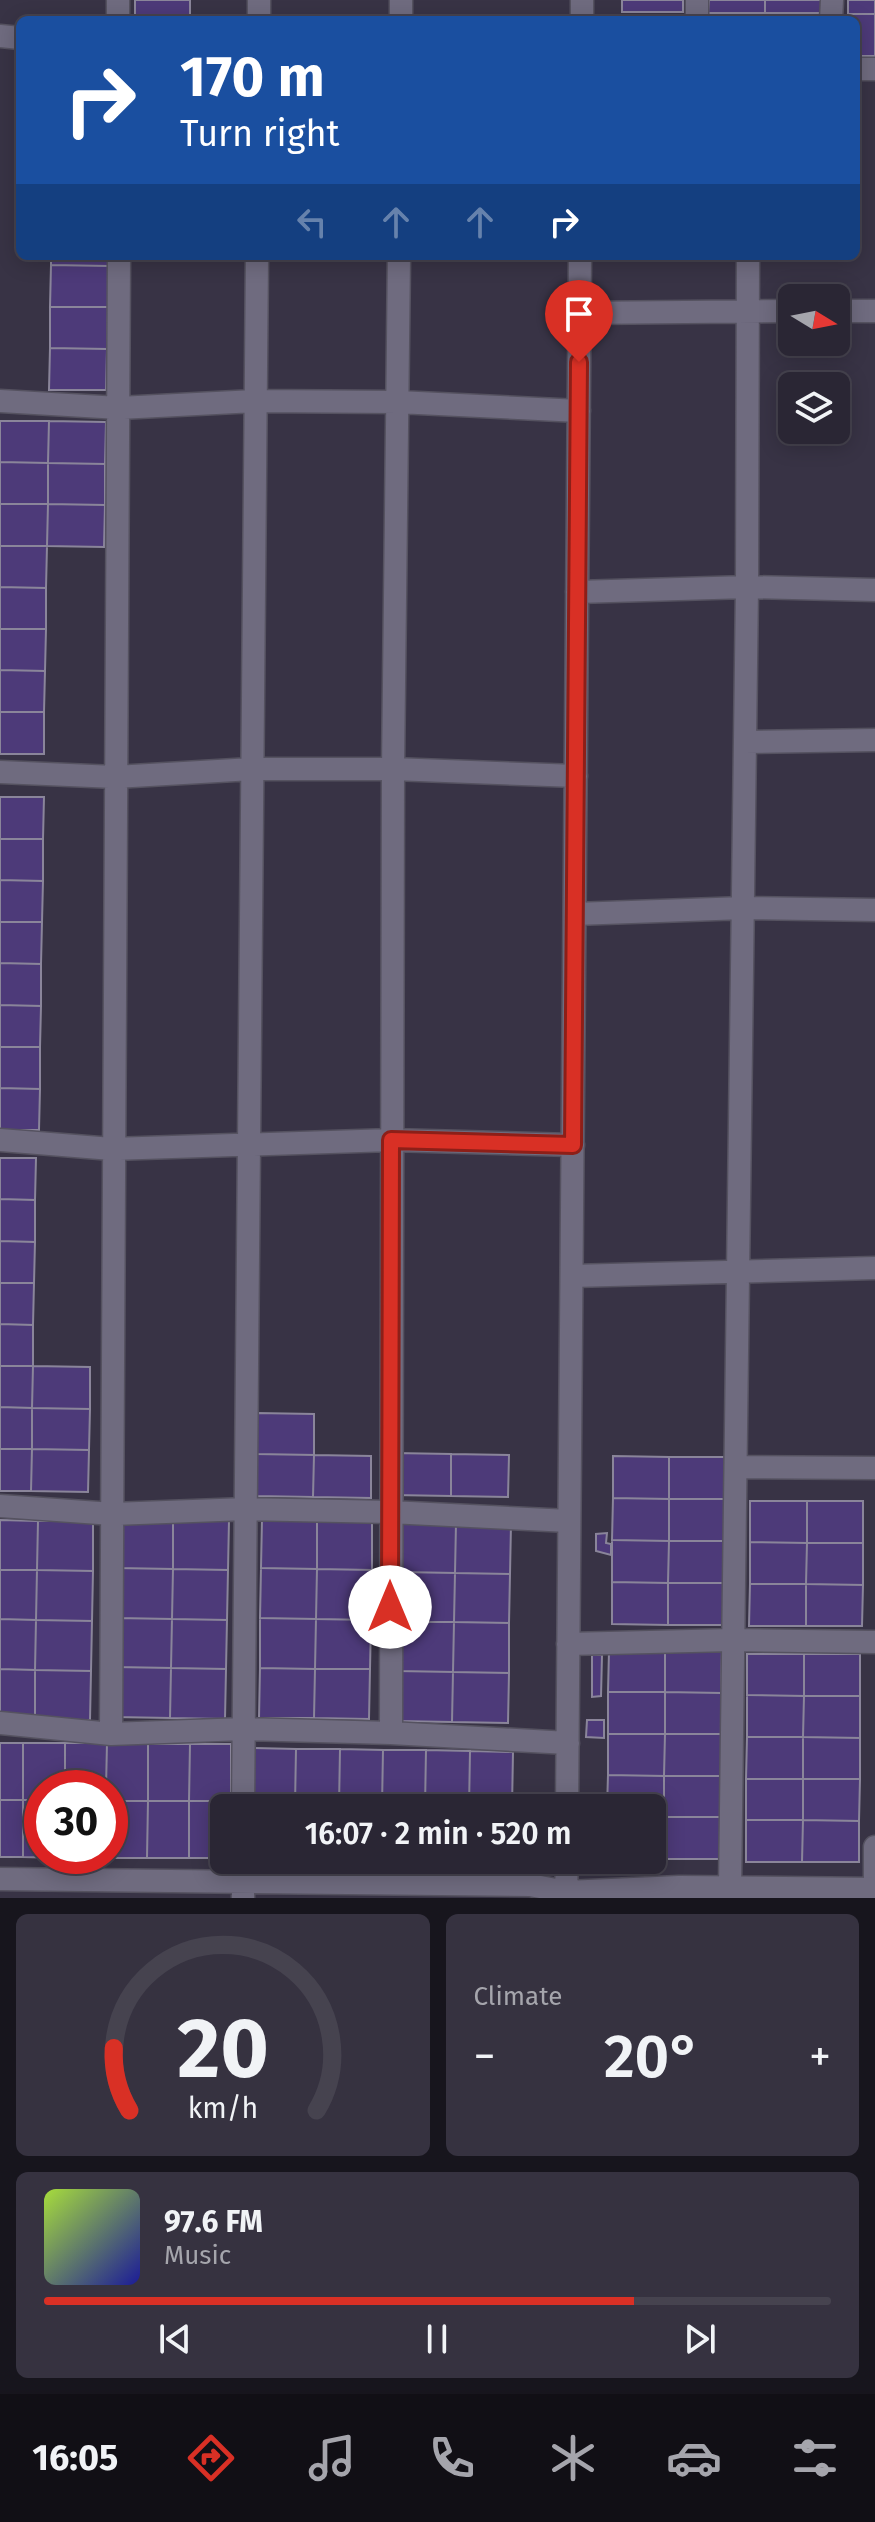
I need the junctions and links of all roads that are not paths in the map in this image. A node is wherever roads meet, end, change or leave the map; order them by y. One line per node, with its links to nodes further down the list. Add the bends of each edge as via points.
1 (119, 260): 14 (street)
2 (257, 260): 12 (street)
3 (399, 260): 13 (street)
4 (580, 260): 10 (street)
5 (748, 260): 6 (street)
6 (748, 311): 7 (street); 10 (street); 16 (street)
7 (778, 311)
8 (850, 311): 9 (street)
9 (875, 311)
10 (580, 313): 15 (street)
11 (0, 401): 14 (street)
12 (255, 401): 13 (street); 14 (street); 21 (street)
13 (398, 402): 15 (street); 22 (street)
14 (119, 408): 25 (street)
15 (579, 411): 18 (street)
16 (747, 587): 17 (street); 18 (street); 20 (street)
17 (875, 590)
18 (577, 592): 24 (street)
19 (875, 740): 20 (street)
20 (745, 742): 26 (street)
21 (252, 769): 22 (street); 25 (street); 31 (street)
22 (393, 769): 24 (street); 30 (street)
23 (0, 772): 25 (street)
24 (576, 776): 28 (street)
25 (115, 777): 33 (street)
26 (744, 908): 27 (street); 28 (street); 35 (street)
27 (875, 910)
28 (575, 914): 32 (street)
29 (0, 1140): 33 (street)
30 (391, 1140): 31 (street); 32 (street); 41 (street)
31 (249, 1143): 33 (street); 40 (street)
32 (573, 1145): 36 (street)
33 (112, 1149): 42 (street)
34 (875, 1268): 35 (street)
35 (737, 1273): 36 (street); 37 (street)
36 (572, 1276): 43 (street)
37 (737, 1467): 38 (street); 44 (street)
38 (875, 1468)
39 (0, 1506): 42 (street)
40 (246, 1509): 41 (street); 42 (street); 48 (street)
41 (390, 1512): 43 (street); 49 (street)
42 (113, 1514): 50 (street)
43 (569, 1521): 46 (street)
44 (732, 1640): 45 (street); 46 (street); 58 (street)
45 (875, 1642)
46 (568, 1644): 51 (street)
47 (0, 1723): 50 (street)
48 (244, 1729): 49 (street); 50 (street); 52 (street)
49 (391, 1733): 51 (street)
50 (111, 1734)
51 (568, 1743): 53 (street)
52 (243, 1794)
53 (567, 1794)
54 (875, 1847): 60 (street)
55 (567, 1874): 63 (street)
56 (0, 1879): 59 (street)
57 (243, 1880): 59 (street); 61 (street)
58 (730, 1887): 64 (street); 65 (street)
59 (101, 1889)
60 (875, 1889): 65 (street)
61 (380, 1891): 62 (street)
62 (530, 1891): 63 (street)
63 (566, 1892): 64 (street)
64 (679, 1892)
65 (808, 1893)

